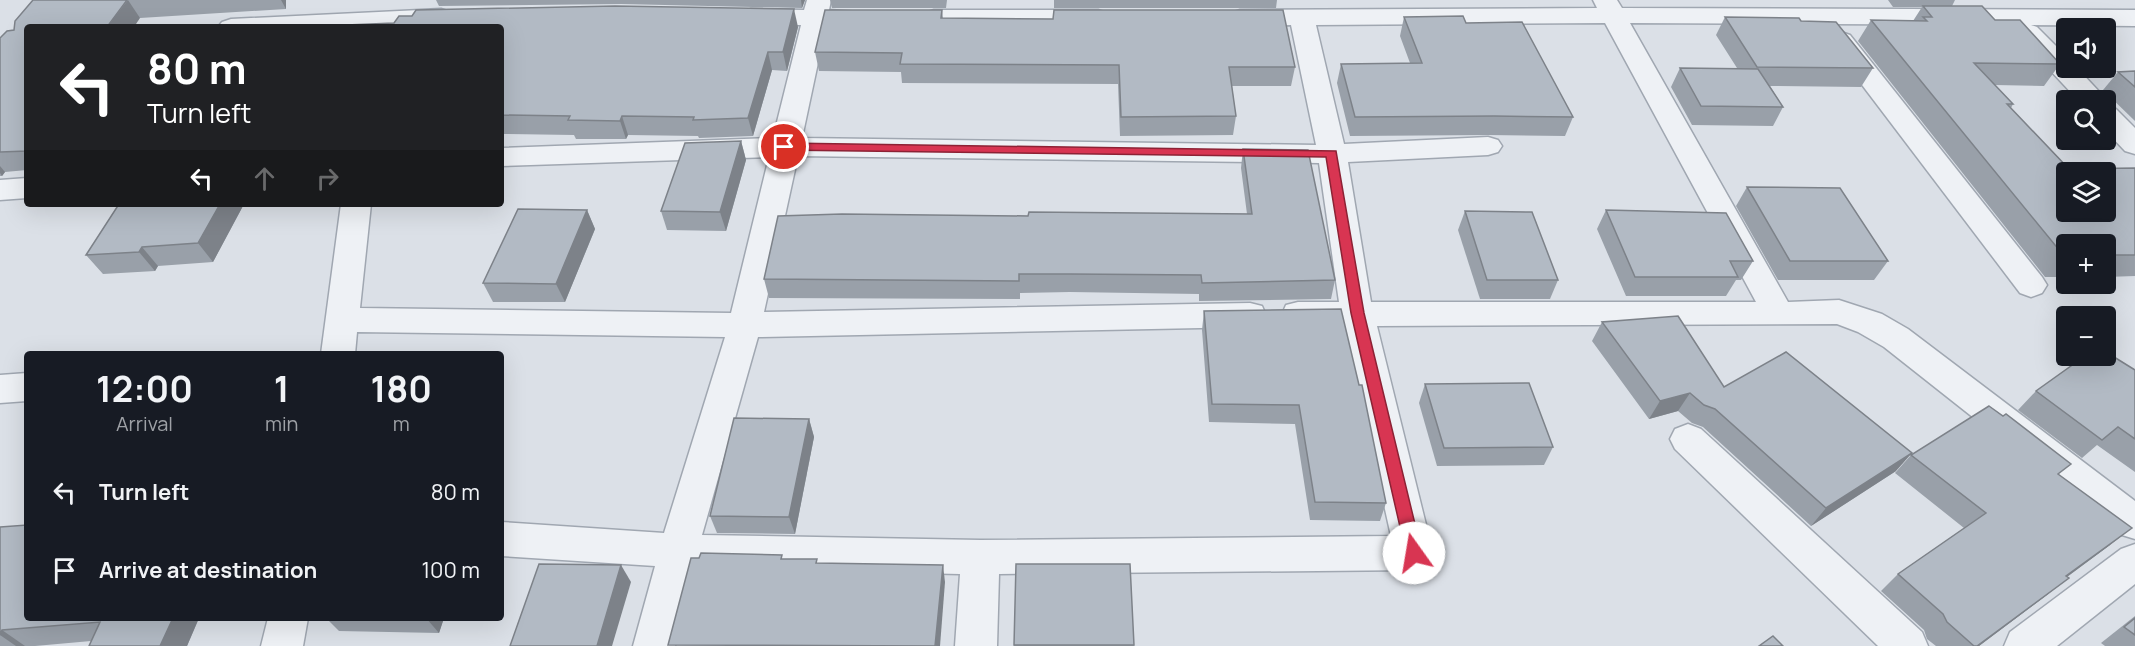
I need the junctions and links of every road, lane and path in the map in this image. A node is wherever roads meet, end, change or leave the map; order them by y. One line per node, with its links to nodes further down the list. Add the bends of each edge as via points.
1 (1608, 7): 4 (street); 8 (street); 27 (street)
2 (426, 8): 5 (street); 6 (street)
3 (817, 9): 7 (street); 10 (street, via 897,18); 19 (street)
4 (1416, 9): 12 (street)
5 (381, 15): 14 (street)
6 (468, 16)
7 (723, 16)
8 (1823, 16): 9 (street); 25 (street)
9 (2014, 17): 13 (street); 15 (street)
10 (1124, 18)
11 (1219, 18): 12 (street)
12 (1302, 18): 20 (street)
13 (2135, 18)
14 (268, 24)
15 (2083, 90)
16 (2116, 125): 17 (street)
17 (2135, 145)
18 (1488, 146): 20 (street)
19 (784, 147): 20 (street); 21 (street); 29 (street)
20 (1332, 153): 26 (street)
21 (504, 157)
22 (24, 188): 23 (street)
23 (0, 190)
24 (356, 207): 28 (street)
25 (2031, 285)
26 (1357, 313): 27 (street); 29 (street); 37 (street, via 1414,553)
27 (1779, 314): 34 (street, via 1839,312 1896,338)
28 (343, 320): 29 (street); 30 (street)
29 (745, 325): 36 (street)
30 (339, 351)
31 (24, 387): 32 (street)
32 (0, 390)
33 (1688, 439): 43 (street)
34 (2135, 524)
35 (504, 539): 36 (street)
36 (678, 551): 37 (street); 41 (street)
37 (980, 557): 42 (street)
38 (2135, 561): 44 (street)
39 (287, 621): 40 (street)
40 (282, 646)
41 (654, 646)
42 (976, 646)
43 (1907, 646)
44 (2025, 646)

